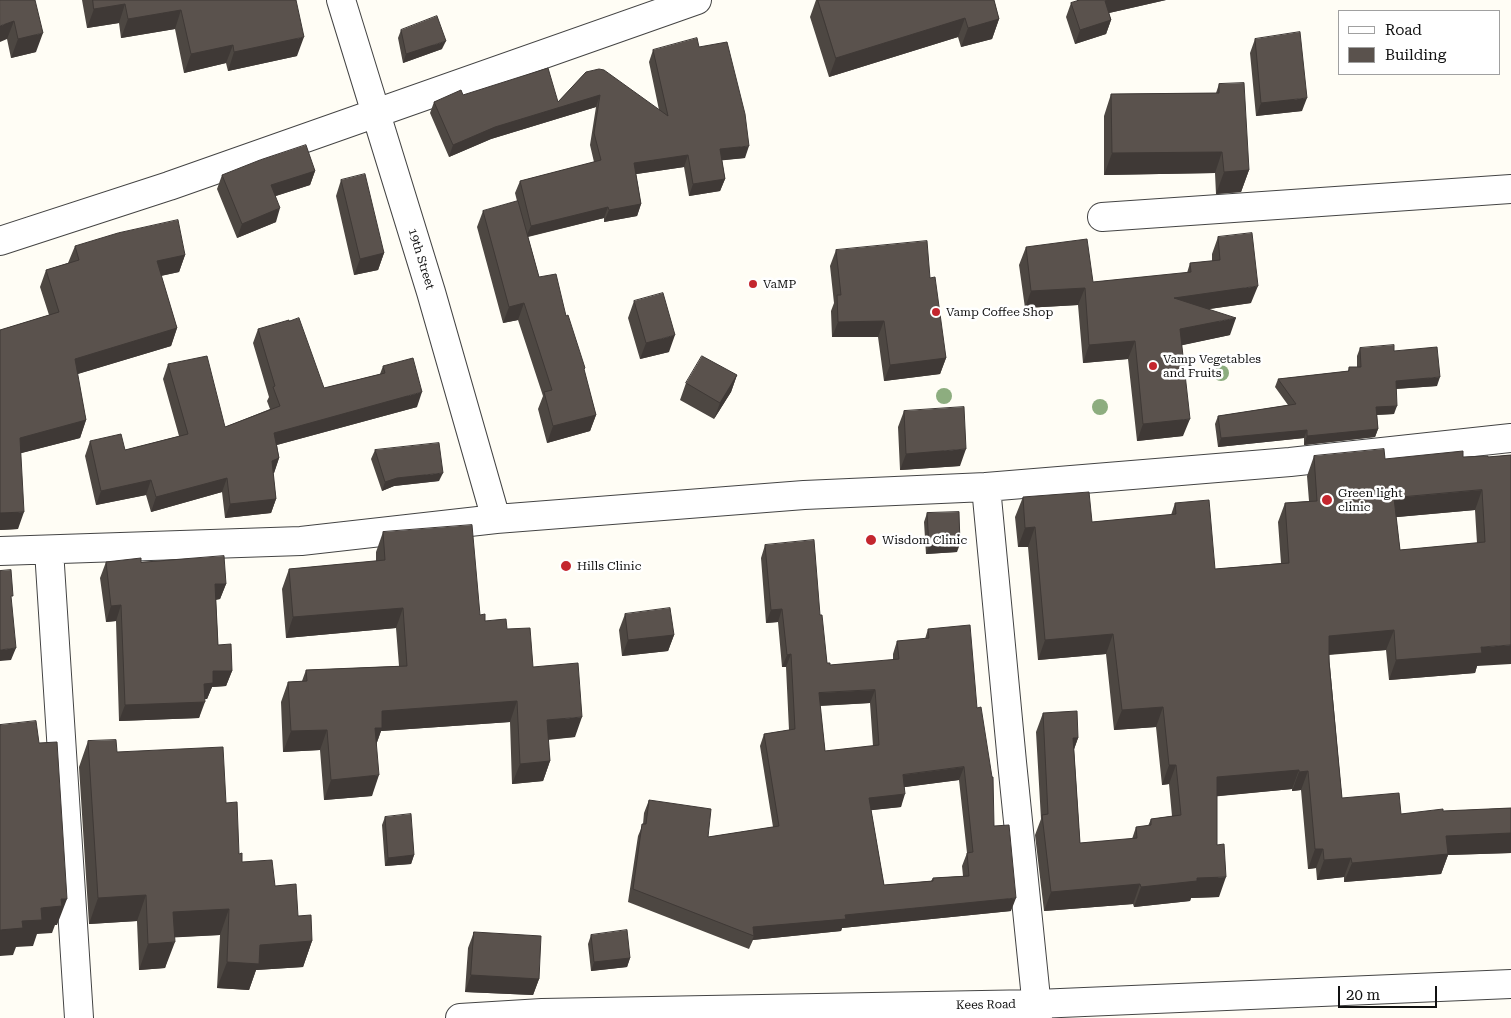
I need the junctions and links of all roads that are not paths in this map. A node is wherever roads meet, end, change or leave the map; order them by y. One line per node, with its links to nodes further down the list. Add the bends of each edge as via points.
1 (340, 0): 3 (street, 19th Street)
2 (697, 0): 3 (street)
3 (376, 114): 6 (street); 9 (street, 19th Street)
4 (1511, 189): 5 (street)
5 (1102, 217)
6 (0, 241)
7 (1511, 438): 8 (street, via 1290,462)
8 (986, 487): 9 (street, via 804,496); 13 (street)
9 (496, 519): 10 (street, via 301,541)
10 (49, 550): 11 (street); 14 (street)
11 (0, 552)
12 (1511, 984): 13 (street, Kees Road)
13 (1037, 1011): 15 (street, Kees Road, via 542,1012)
14 (79, 1018)
15 (460, 1018)

